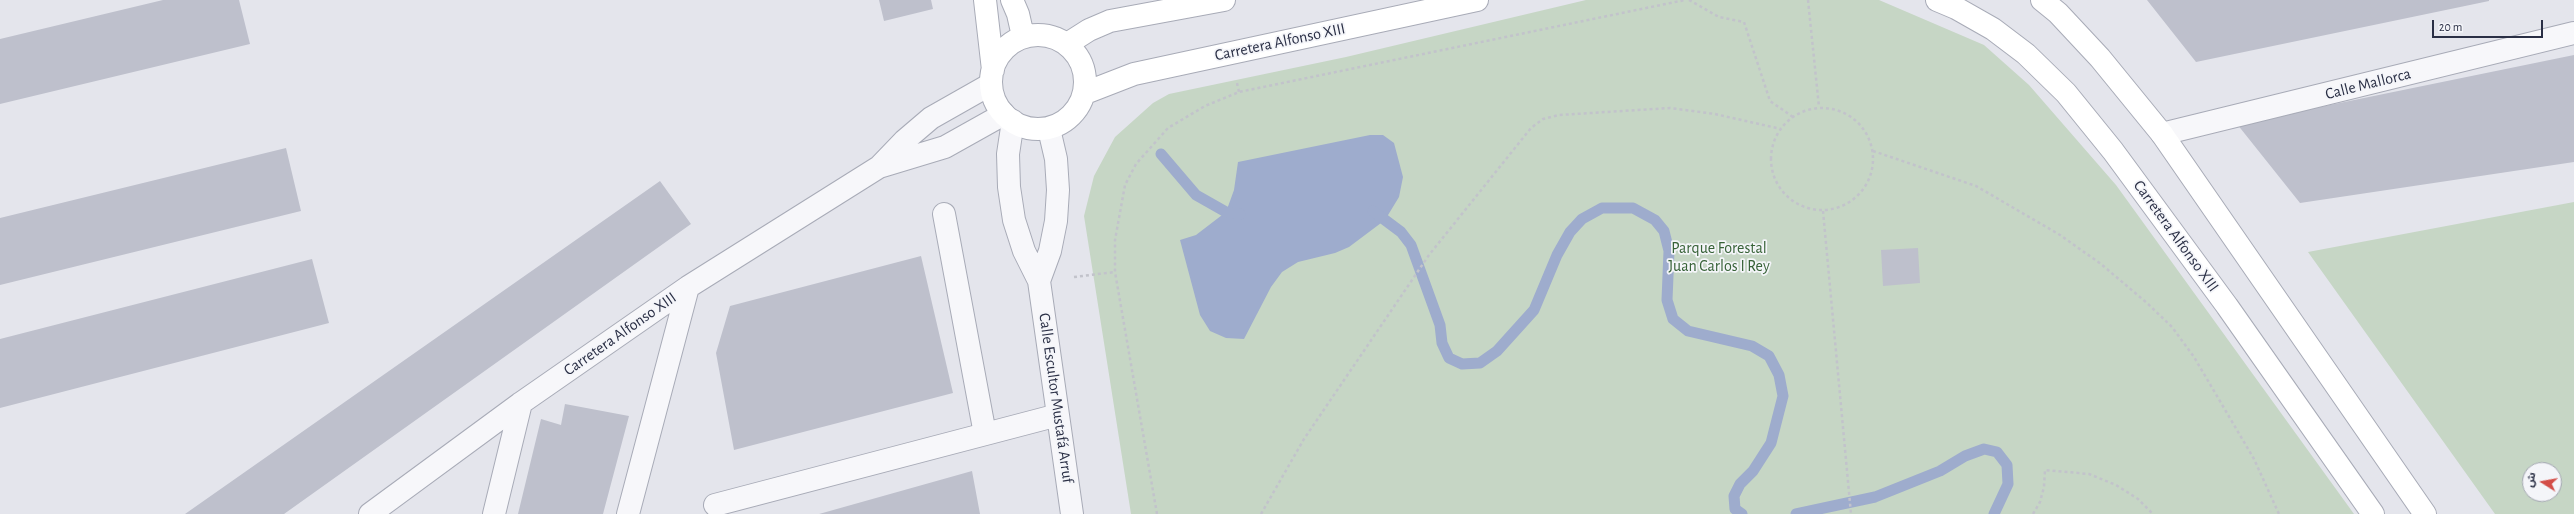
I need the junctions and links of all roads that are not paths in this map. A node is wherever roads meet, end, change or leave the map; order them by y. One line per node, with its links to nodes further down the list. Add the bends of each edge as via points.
1 (985, 0): 10 (main road)
2 (1012, 0): 8 (main road)
3 (1224, 0): 9 (main road, via 1110,22 1089,30)
4 (1478, 0): 11 (main road, Carretera Alfonso XIII, via 1134,74)
5 (1937, 0): 27 (main road, Carretera Alfonso XIII, via 1992,29 2026,54 2066,93 2113,151 2223,300)
6 (2042, 0): 14 (main road, via 2058,13 2100,58)
7 (2574, 33): 14 (street, Calle Mallorca)
8 (1023, 36): 9 (main road, via 1046,36); 10 (main road, via 1010,43 999,55)
9 (1067, 44): 11 (main road, via 1083,66 1086,79)
10 (992, 77): 12 (main road, via 995,100); 15 (street, Carretera Alfonso XIII, via 931,118)
11 (1085, 93): 13 (main road, via 1077,110 1062,123)
12 (1008, 118): 13 (main road, via 1024,127); 15 (street, Carretera Alfonso XIII, via 945,147); 17 (street, Calle Escultor Mustafá Arruf, via 1009,187 1014,220 1024,251)
13 (1049, 129): 17 (street, Calle Escultor Mustafá Arruf, via 1056,159 1058,190 1050,251)
14 (2162, 134): 28 (main road)
15 (879, 167): 18 (street, Carretera Alfonso XIII)
16 (944, 214): 21 (street)
17 (1039, 281): 20 (street, Calle Escultor Mustafá Arruf)
18 (688, 287): 19 (street, Carretera Alfonso XIII); 25 (street)
19 (521, 403): 23 (street, Carretera Alfonso XIII); 24 (street)
20 (1058, 415): 21 (street); 26 (street, Calle Escultor Mustafá Arruf)
21 (985, 434): 22 (street)
22 (715, 505)
23 (370, 514)
24 (494, 514)
25 (628, 514)
26 (1072, 514)
27 (2373, 514)
28 (2426, 514)

